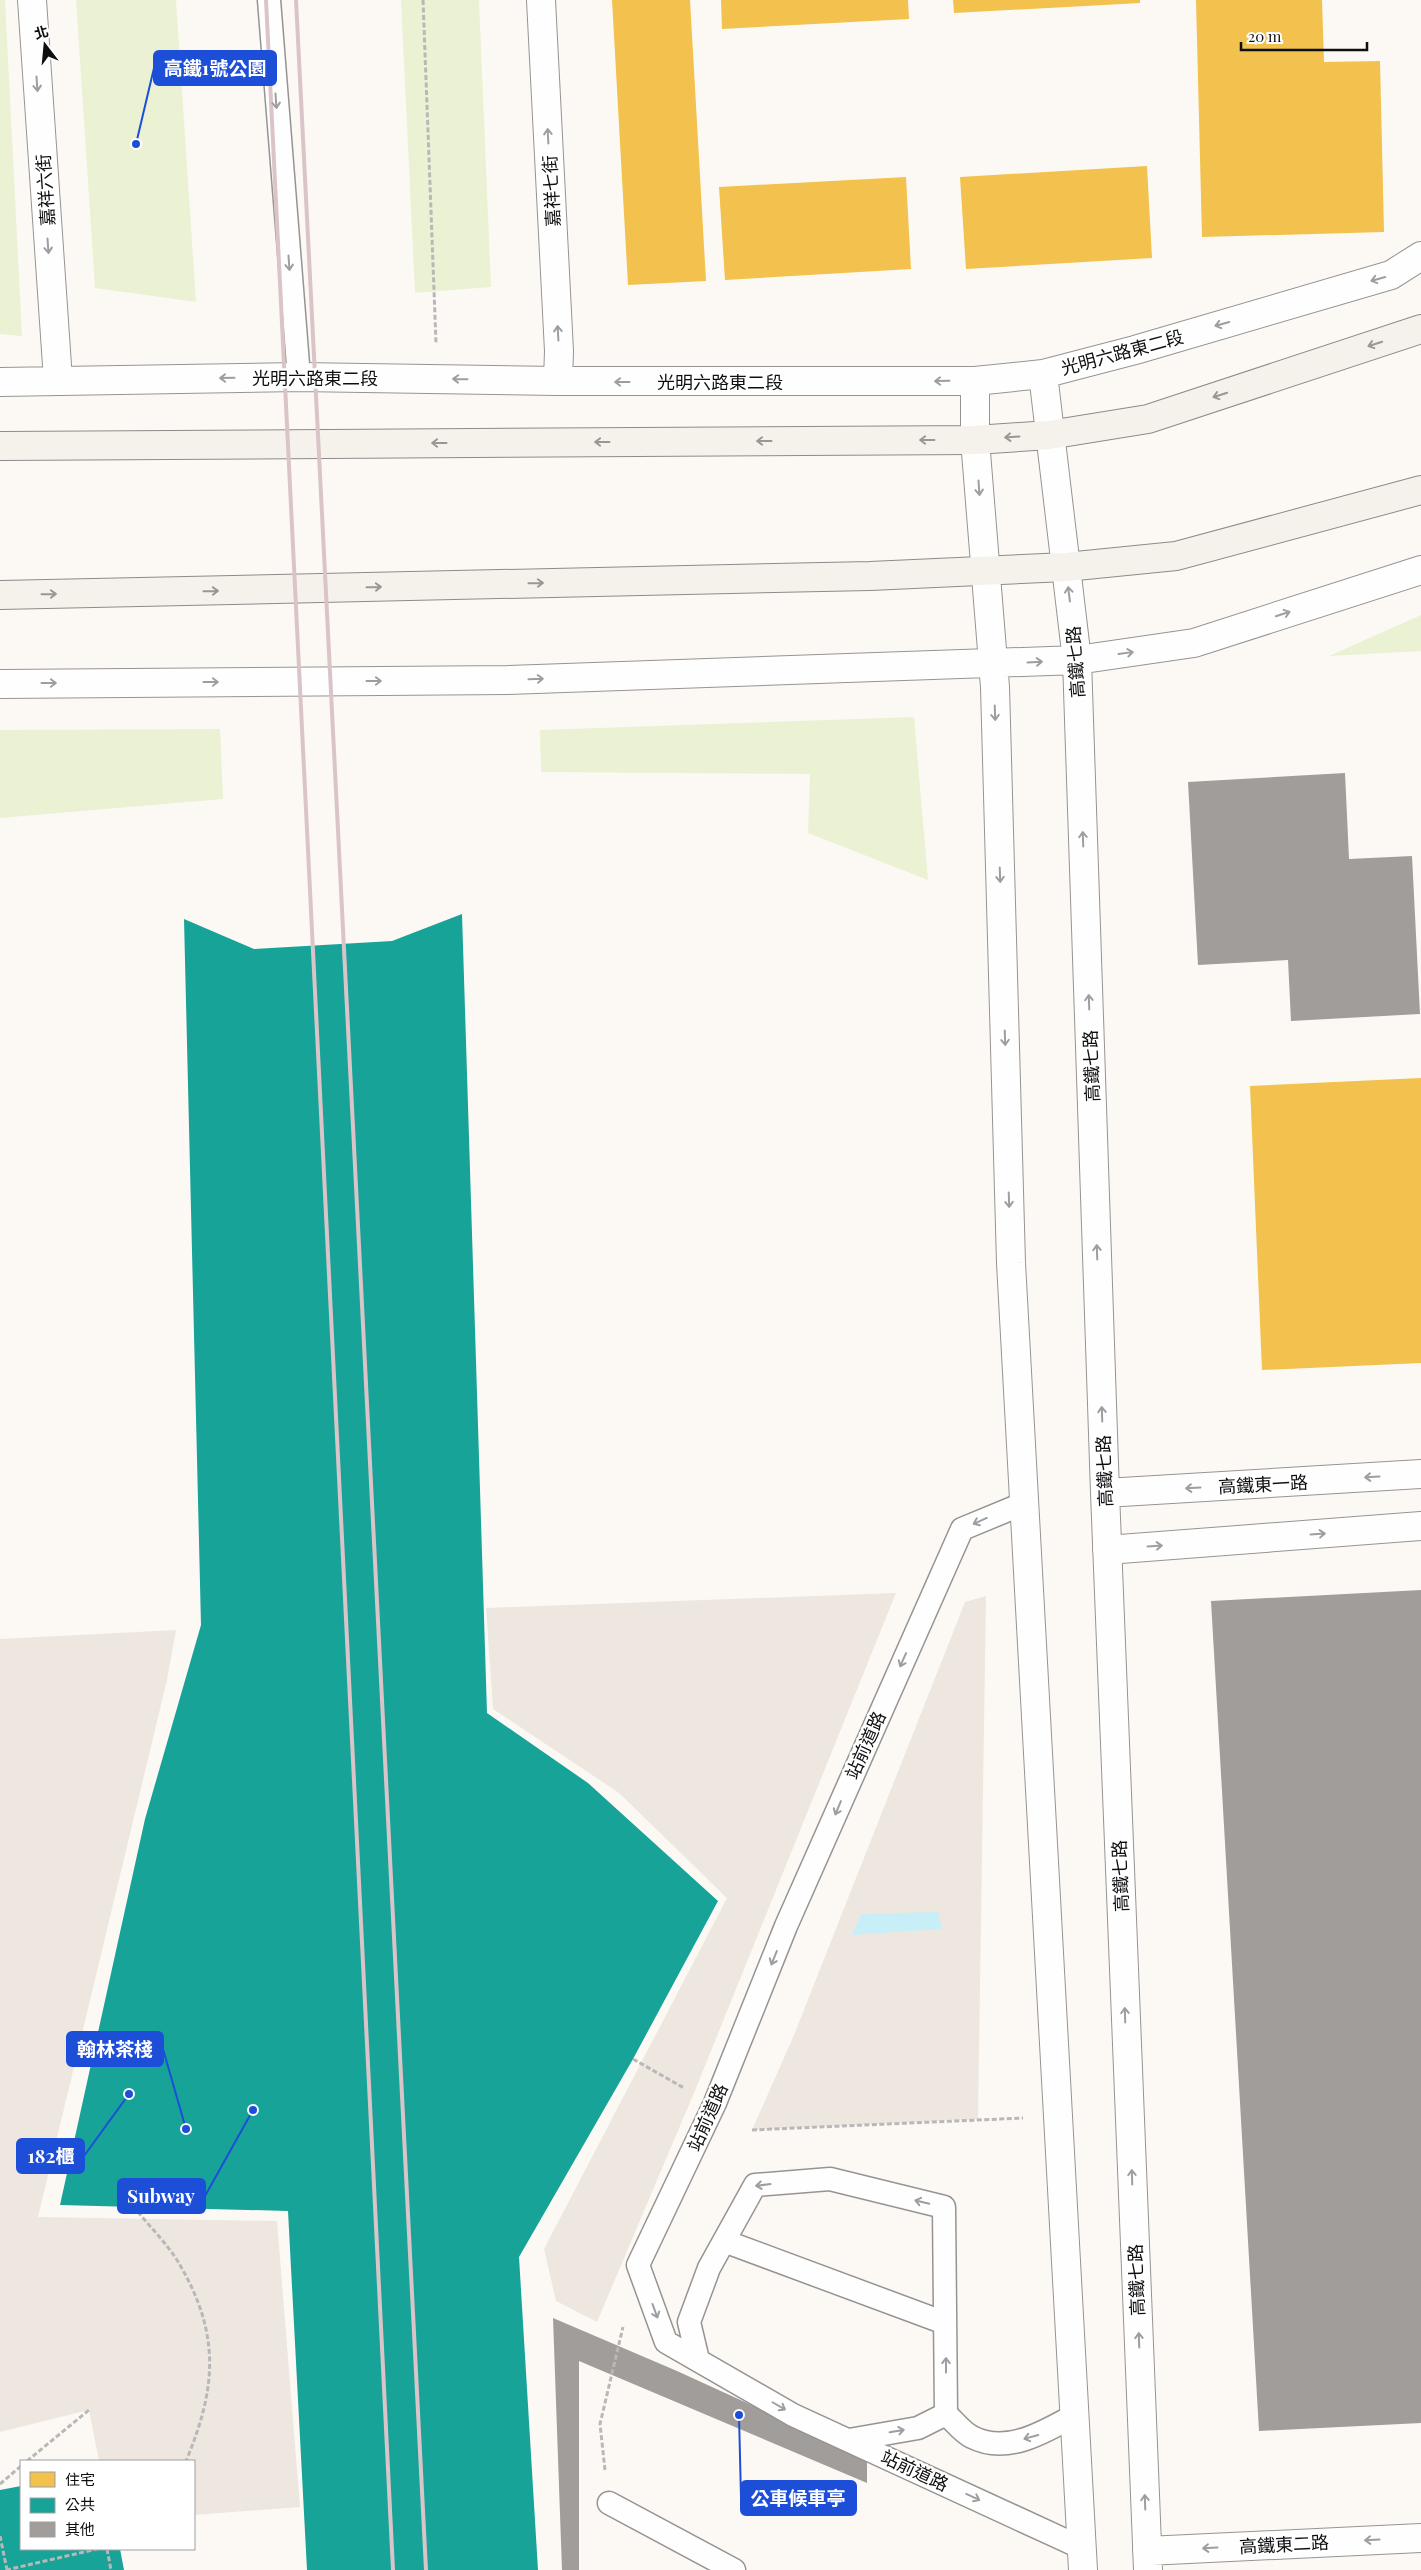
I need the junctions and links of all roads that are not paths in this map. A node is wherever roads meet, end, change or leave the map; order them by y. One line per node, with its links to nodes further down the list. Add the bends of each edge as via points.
1 (32, 0): 8 (street, 嘉祥六街, one-way to 8)
2 (269, 0): 7 (lane, one-way to 7)
3 (541, 0): 11 (street, 嘉祥七街, one-way to 3)
4 (1421, 256): 6 (street, 光明六路東二段, one-way to 6, via 1391,275)
5 (1421, 329): 12 (main road, one-way to 12, via 1148,418)
6 (1043, 374): 9 (street, 光明六路東二段); 12 (street, 高鐵七路)
7 (298, 377): 8 (street, 光明六路東二段, one-way to 8); 11 (street, 光明六路東二段, one-way to 7)
8 (58, 380): 10 (street, 光明六路東二段)
9 (975, 381): 11 (street, 光明六路東二段, one-way to 11); 13 (street)
10 (0, 382)
11 (558, 382)
12 (1049, 434): 13 (main road, one-way to 13); 16 (street, 高鐵七路)
13 (975, 440): 14 (main road, one-way to 14); 17 (street, one-way to 17)
14 (0, 446)
15 (1421, 490): 16 (main road, via 1176,556)
16 (1066, 567): 17 (main road); 20 (street, 高鐵七路, one-way to 16)
17 (985, 570): 19 (main road, one-way to 17, via 870,576); 21 (street)
18 (1421, 570): 20 (street, one-way to 18, via 1194,643)
19 (0, 595)
20 (1078, 660): 21 (street, one-way to 20); 24 (street, 高鐵七路, one-way to 20)
21 (993, 664): 22 (street, one-way to 21, via 508,680); 25 (street, one-way to 25, via 1011,1263)
22 (0, 684)
23 (1421, 1474): 24 (street, 高鐵東一路, one-way to 24)
24 (1104, 1493): 27 (street, 高鐵七路)
25 (1025, 1503): 30 (lane, 站前道路, one-way to 30, via 962,1529 790,1917 715,2103 638,2266 666,2342); 32 (street)
26 (1421, 1526): 27 (street, one-way to 26)
27 (1107, 1550): 37 (street, 高鐵七路, one-way to 27)
28 (724, 2241): 29 (lane); 29 (lane, one-way to 28, via 944,2208 830,2178 755,2186); 30 (lane, via 709,2268 689,2322)
29 (946, 2323): 31 (lane, one-way to 29)
30 (698, 2360): 33 (lane, 站前道路, one-way to 33, via 793,2415)
31 (946, 2414): 32 (lane, one-way to 31, via 1040,2434 998,2446 972,2437); 33 (lane, one-way to 31, via 918,2428)
32 (1075, 2416): 36 (street)
33 (849, 2440): 36 (lane, 站前道路, one-way to 36)
34 (608, 2503): 38 (lane)
35 (1421, 2538): 37 (street, 高鐵東二路, one-way to 37)
36 (1083, 2559)
37 (1148, 2560)
38 (734, 2570)

